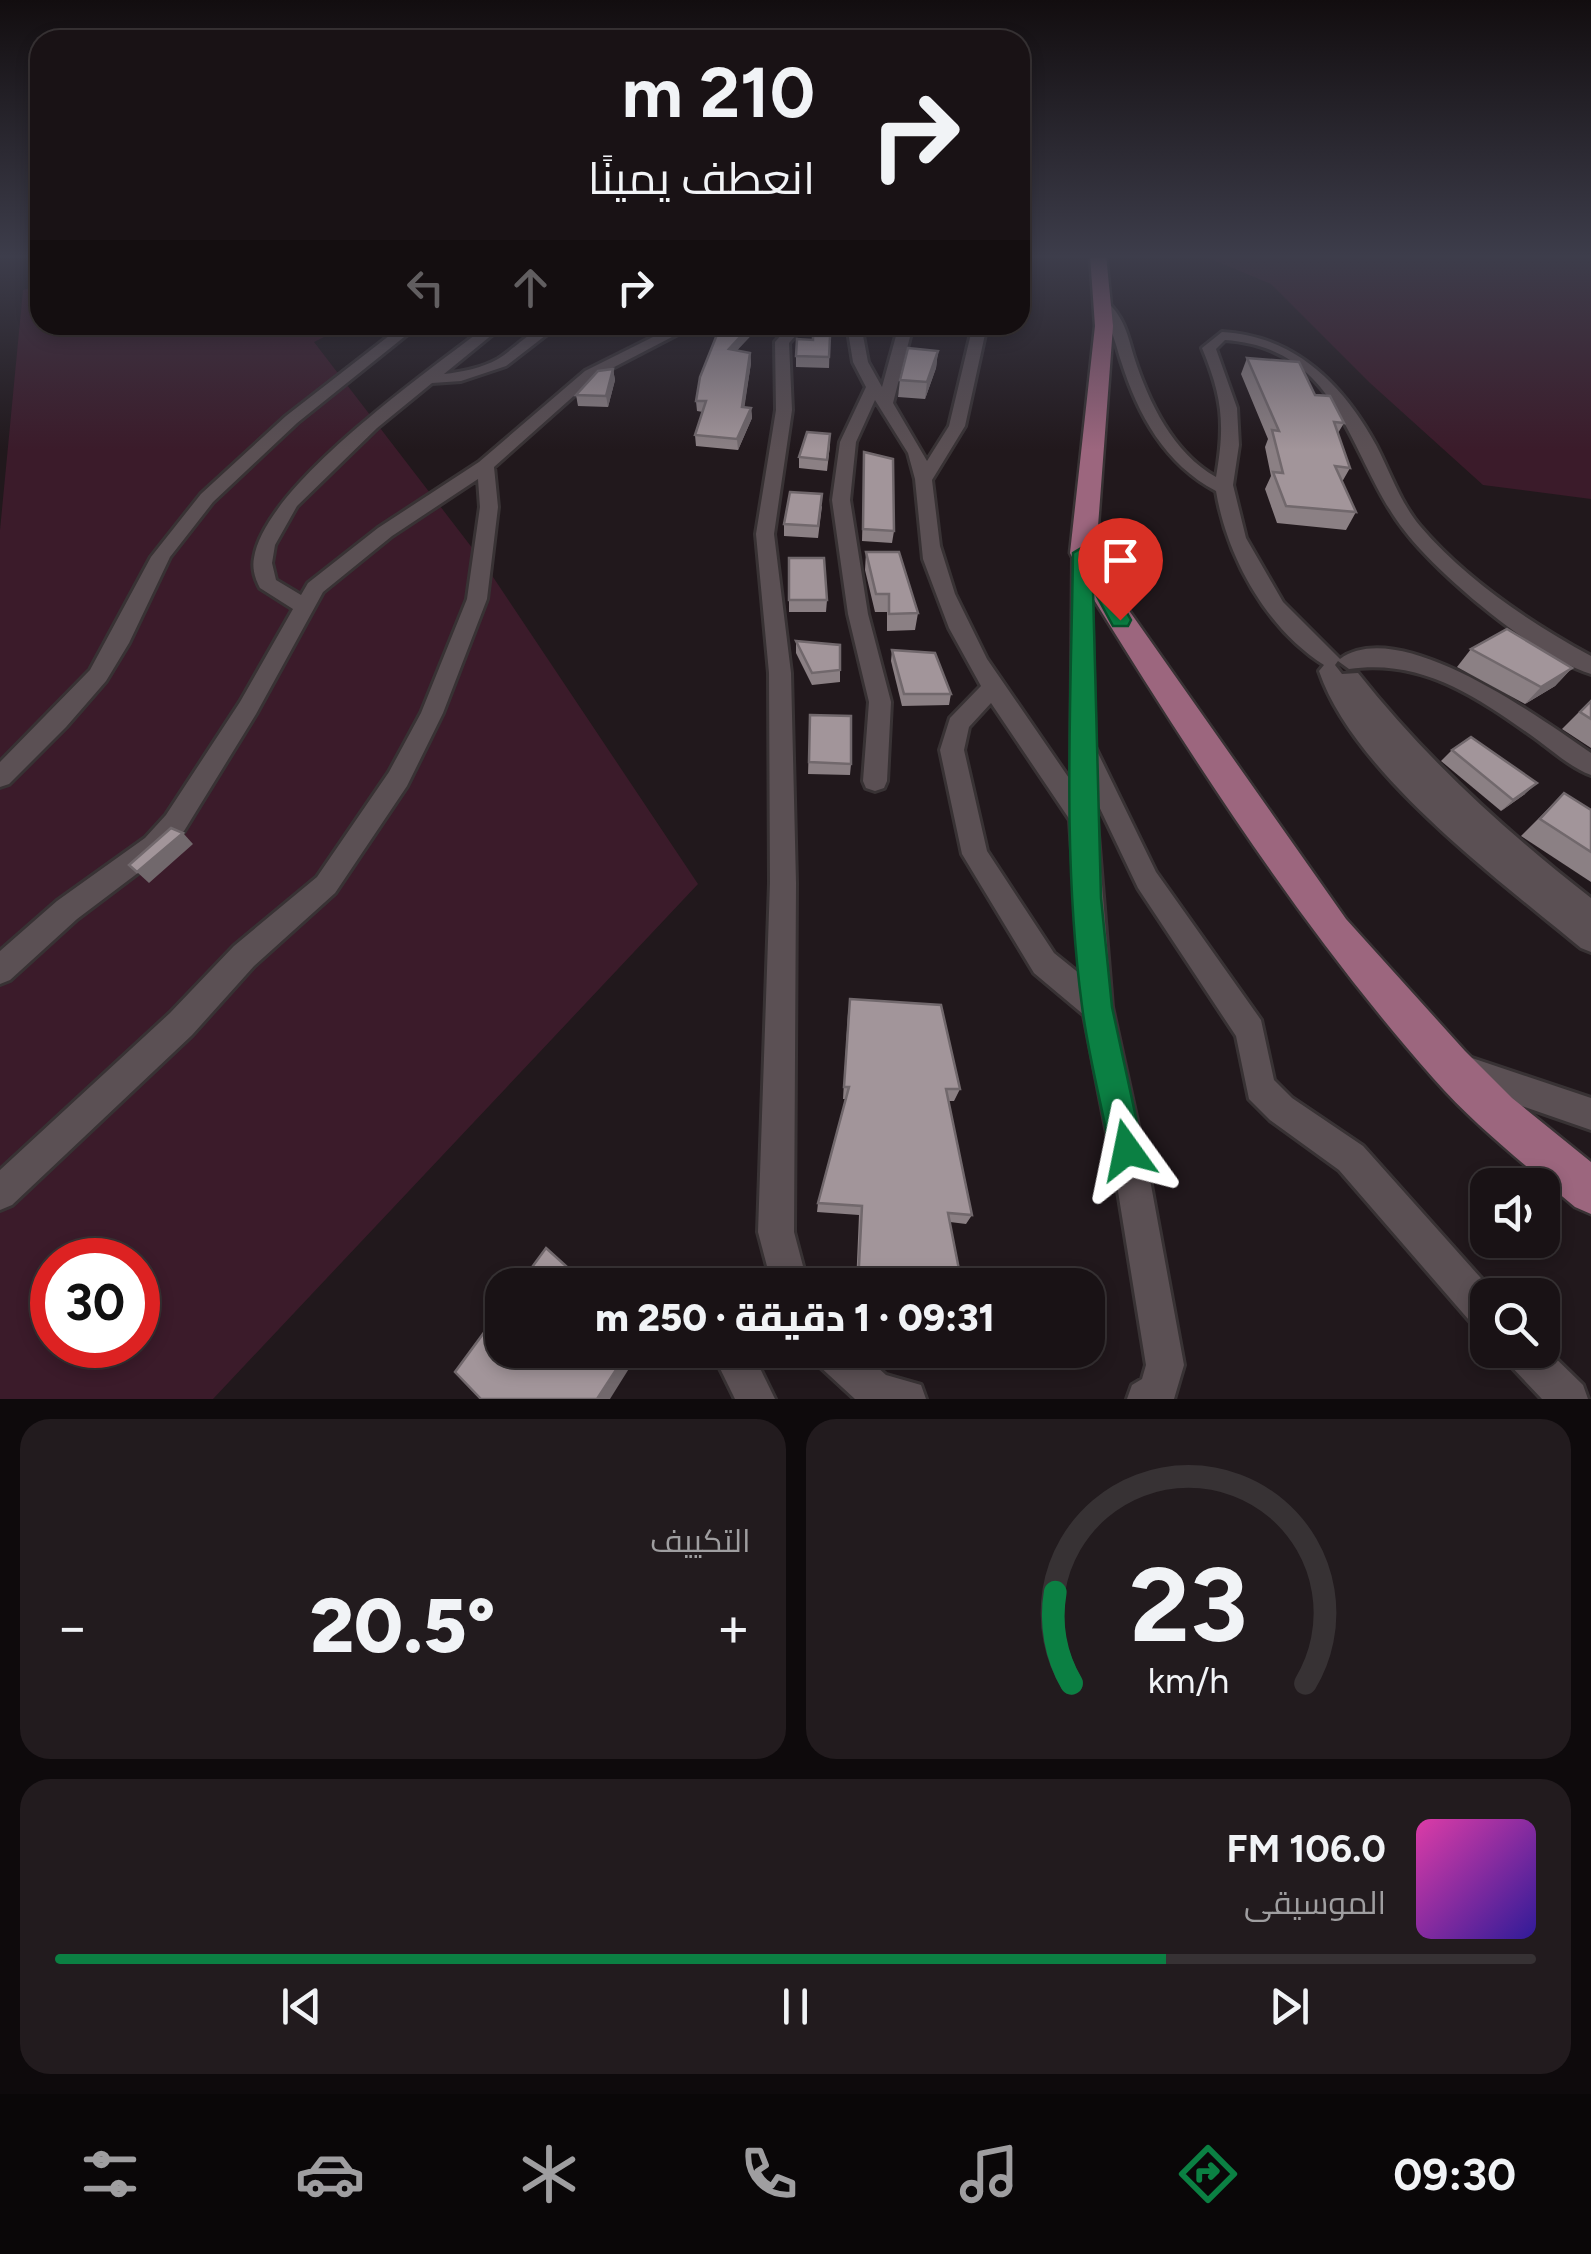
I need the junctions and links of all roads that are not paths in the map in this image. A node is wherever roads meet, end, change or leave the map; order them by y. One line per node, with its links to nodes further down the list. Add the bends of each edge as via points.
1 (1101, 320): 16 (main road)
2 (1115, 320): 15 (street, via 1169,448)
3 (400, 335): 23 (street, via 268,443 182,526 153,567 109,659)
4 (484, 335): 11 (street)
5 (538, 335): 11 (street, via 500,362 461,378)
6 (668, 335): 13 (street, via 590,374)
7 (789, 335): 36 (street, via 782,342 784,410 765,534 780,673 776,1232)
8 (856, 335): 12 (street, via 861,369)
9 (902, 335): 12 (street)
10 (978, 335): 14 (street, via 957,426)
11 (428, 379): 17 (street, via 314,478 280,518 262,564 268,583)
12 (878, 397): 14 (street, via 900,422); 24 (street, via 848,442 840,500 880,702)
13 (485, 466): 17 (street, via 360,551); 35 (street, via 489,507 476,599 398,779 326,885)
14 (925, 478): 20 (street, via 934,560)
15 (1224, 488): 18 (street, via 1230,408 1210,344 1222,336 1257,338 1285,349 1344,407 1395,504 1422,540 1477,590); 19 (street, via 1243,552 1300,635)
16 (1083, 553): 21 (street); 31 (main road, via 1136,646 1332,932)
17 (302, 605): 29 (street, via 248,708 175,823)
18 (1591, 666)
19 (1343, 668): 22 (street, via 1384,656 1426,665); 25 (street, via 1426,680); 27 (street, via 1339,700 1397,751 1468,835)
20 (994, 686): 26 (street); 30 (street, via 953,736 954,770 975,854 1044,963)
21 (1083, 746): 26 (street); 37 (street, via 1147,880 1244,1019 1260,1088 1351,1158)
22 (1591, 765)
23 (0, 777)
24 (875, 781)
25 (1591, 782)
26 (1083, 818): 30 (street)
27 (1578, 912): 28 (street)
28 (1591, 939)
29 (0, 970)
30 (1097, 1007): 43 (street, via 1165,1364 1158,1390)
31 (1450, 1066): 32 (street); 33 (main road, via 1497,1113)
32 (1591, 1114)
33 (1577, 1173): 34 (main road)
34 (1591, 1191)
35 (0, 1193)
36 (786, 1268)
37 (1470, 1294)
38 (740, 1368): 41 (street)
39 (849, 1368): 42 (street, via 876,1392)
40 (1539, 1368): 44 (street)
41 (756, 1399)
42 (908, 1399)
43 (1146, 1399)
44 (1569, 1399)

